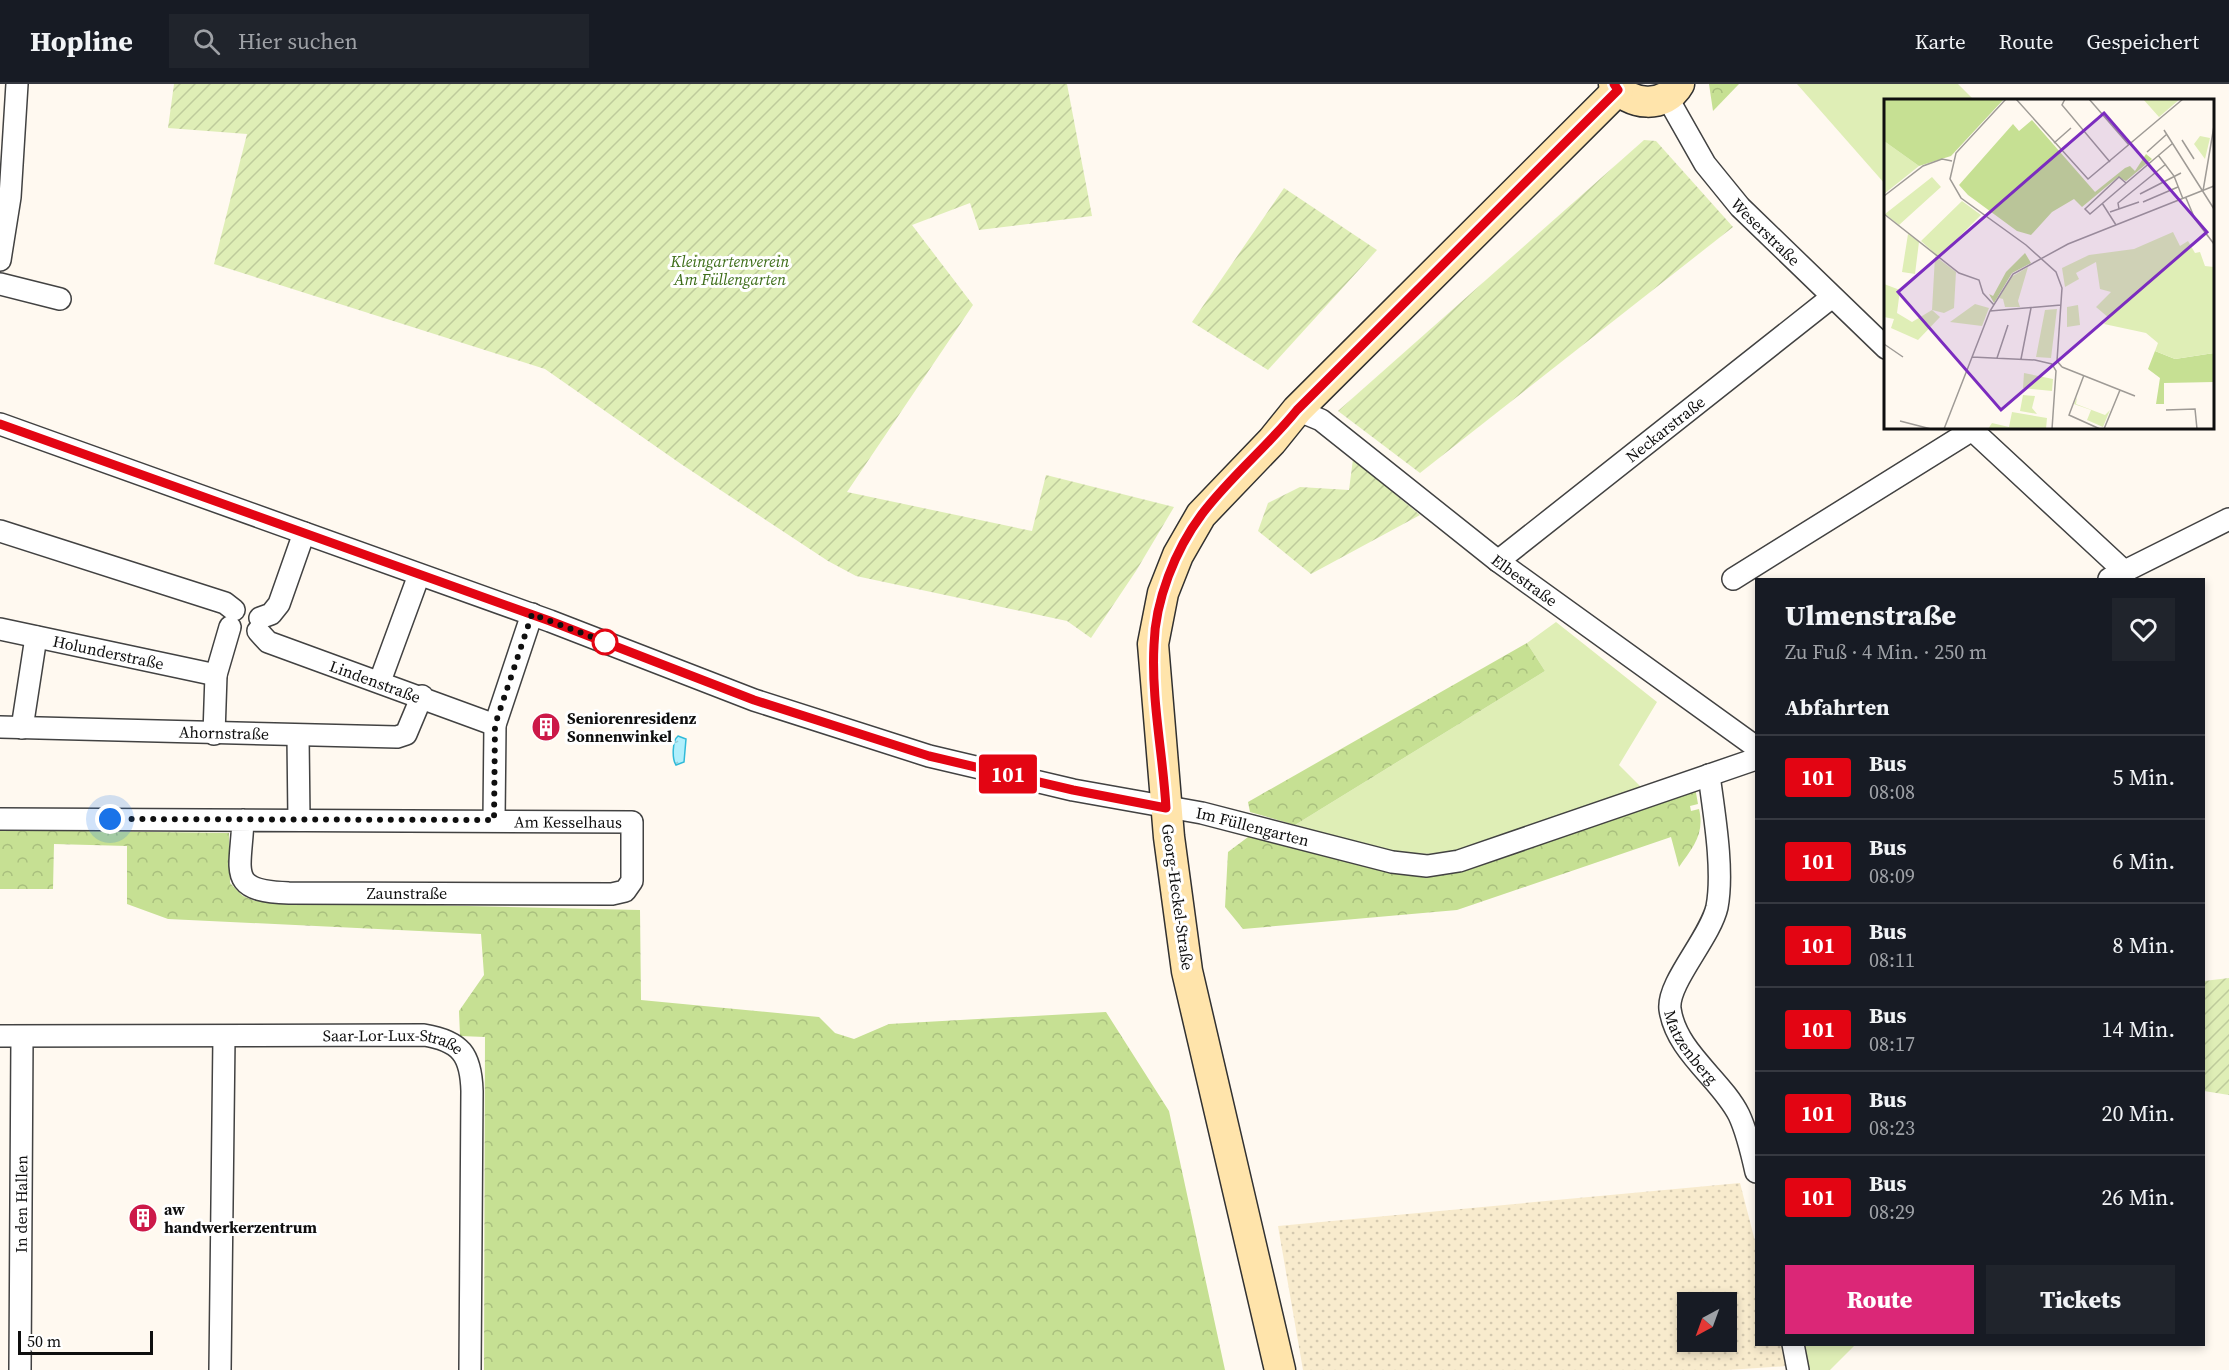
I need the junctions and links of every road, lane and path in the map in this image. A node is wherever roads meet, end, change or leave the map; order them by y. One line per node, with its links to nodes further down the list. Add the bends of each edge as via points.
1 (17, 84): 4 (street, via 10,197)
2 (1616, 87): 3 (street, Georg-Heckel-Straße, via 1640,102 1654,102); 9 (street, Georg-Heckel-Straße)
3 (1673, 90): 6 (street, Weserstraße, via 1705,164 1740,207)
4 (0, 260)
5 (0, 284): 7 (street)
6 (1832, 297): 8 (street, Weserstraße); 16 (street, Neckarstraße)
7 (60, 299)
8 (1884, 346)
9 (1297, 410): 16 (street, Elbestraße, via 1321,420); 36 (street, Georg-Heckel-Straße, via 1201,515 1178,555 1163,593 1154,644)
10 (0, 424): 15 (street, Im Füllengarten)
11 (1969, 429): 19 (street)
12 (1972, 429): 18 (street)
13 (2229, 519): 18 (street)
14 (0, 531): 21 (street, via 225,603)
15 (304, 533): 17 (street, Im Füllengarten); 22 (street, via 279,604)
16 (1498, 561): 33 (street, Elbestraße)
17 (419, 575): 20 (street, Im Füllengarten); 26 (street)
18 (2117, 575)
19 (1732, 579)
20 (532, 614): 28 (street); 36 (street, Im Füllengarten, via 754,700 929,756)
21 (232, 619): 22 (street, via 235,635 243,638 251,637); 25 (street)
22 (259, 625): 26 (street, Lindenstraße, via 268,642)
23 (0, 629): 24 (street, Holunderstraße)
24 (36, 637): 25 (street, Holunderstraße); 30 (street)
25 (216, 675): 31 (street)
26 (380, 681): 27 (street, Lindenstraße)
27 (422, 696): 28 (street, Lindenstraße); 32 (street, Ahornstraße, via 406,734)
28 (495, 725): 40 (street)
29 (0, 727): 30 (street, Ahornstraße)
30 (22, 728): 31 (street, Ahornstraße)
31 (214, 734): 32 (street, Ahornstraße)
32 (298, 736): 39 (street)
33 (1755, 746)
34 (1755, 759): 35 (street, Im Füllengarten)
35 (1709, 775): 36 (street, Im Füllengarten, via 1459,861 1427,866 1392,862 1202,813); 45 (street, Matzenberg, via 1716,837 1717,907 1673,989 1670,1008 1682,1039 1739,1116)
36 (1166, 808): 50 (street, Georg-Heckel-Straße, via 1187,970)
37 (0, 819): 38 (street, Am Kesselhaus)
38 (243, 820): 39 (street, Am Kesselhaus); 41 (street, Zaunstraße, via 244,884 253,890 289,893 612,894 625,891 632,881)
39 (299, 820): 40 (street, Am Kesselhaus)
40 (494, 820): 41 (street, Am Kesselhaus)
41 (632, 822)
42 (0, 1036): 43 (street, Saar-Lor-Lux-Straße)
43 (22, 1036): 44 (street, Saar-Lor-Lux-Straße); 47 (street, In den Hallen)
44 (224, 1037): 48 (street); 49 (street, Saar-Lor-Lux-Straße, via 424,1035 443,1038 463,1053 470,1064 472,1090)
45 (1755, 1169)
46 (1793, 1346): 51 (street)
47 (20, 1370)
48 (220, 1370)
49 (470, 1370)
50 (1280, 1370)
51 (1798, 1370)

